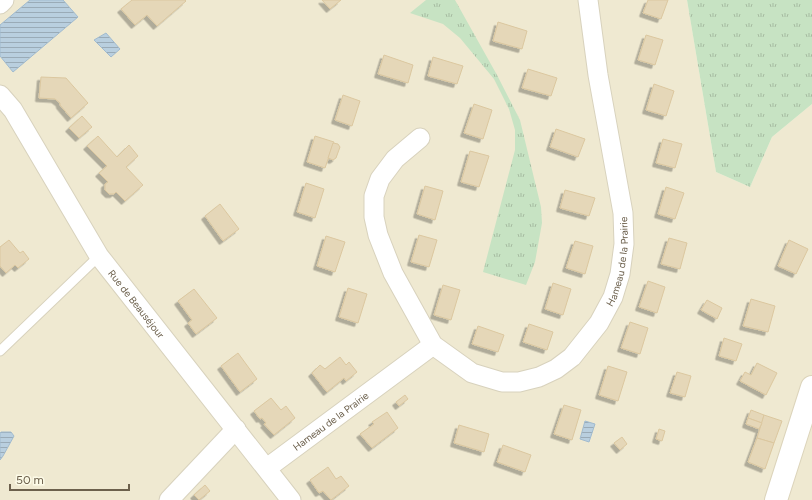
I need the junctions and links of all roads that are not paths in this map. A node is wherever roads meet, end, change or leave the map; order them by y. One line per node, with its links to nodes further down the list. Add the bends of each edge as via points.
1 (4, 0): 3 (street)
2 (588, 0): 7 (street, Hameau de la Prairie, via 598,75 623,213 624,244 620,274 613,298 599,323 572,357 540,377 519,382 502,382 472,373)
3 (0, 4)
4 (0, 95): 6 (street, Rue de Beauséjour, via 13,110)
5 (420, 138): 7 (street, Hameau de la Prairie, via 395,159 380,179 374,196 374,218 393,274)
6 (99, 256): 8 (lane); 10 (street, Rue de Beauséjour)
7 (433, 345): 11 (street, Hameau de la Prairie)
8 (0, 351)
9 (812, 387): 14 (main road)
10 (236, 429): 11 (street, Rue de Beauséjour); 12 (street)
11 (266, 468): 13 (street, Rue de Beauséjour)
12 (169, 500)
13 (291, 500)
14 (776, 500)

